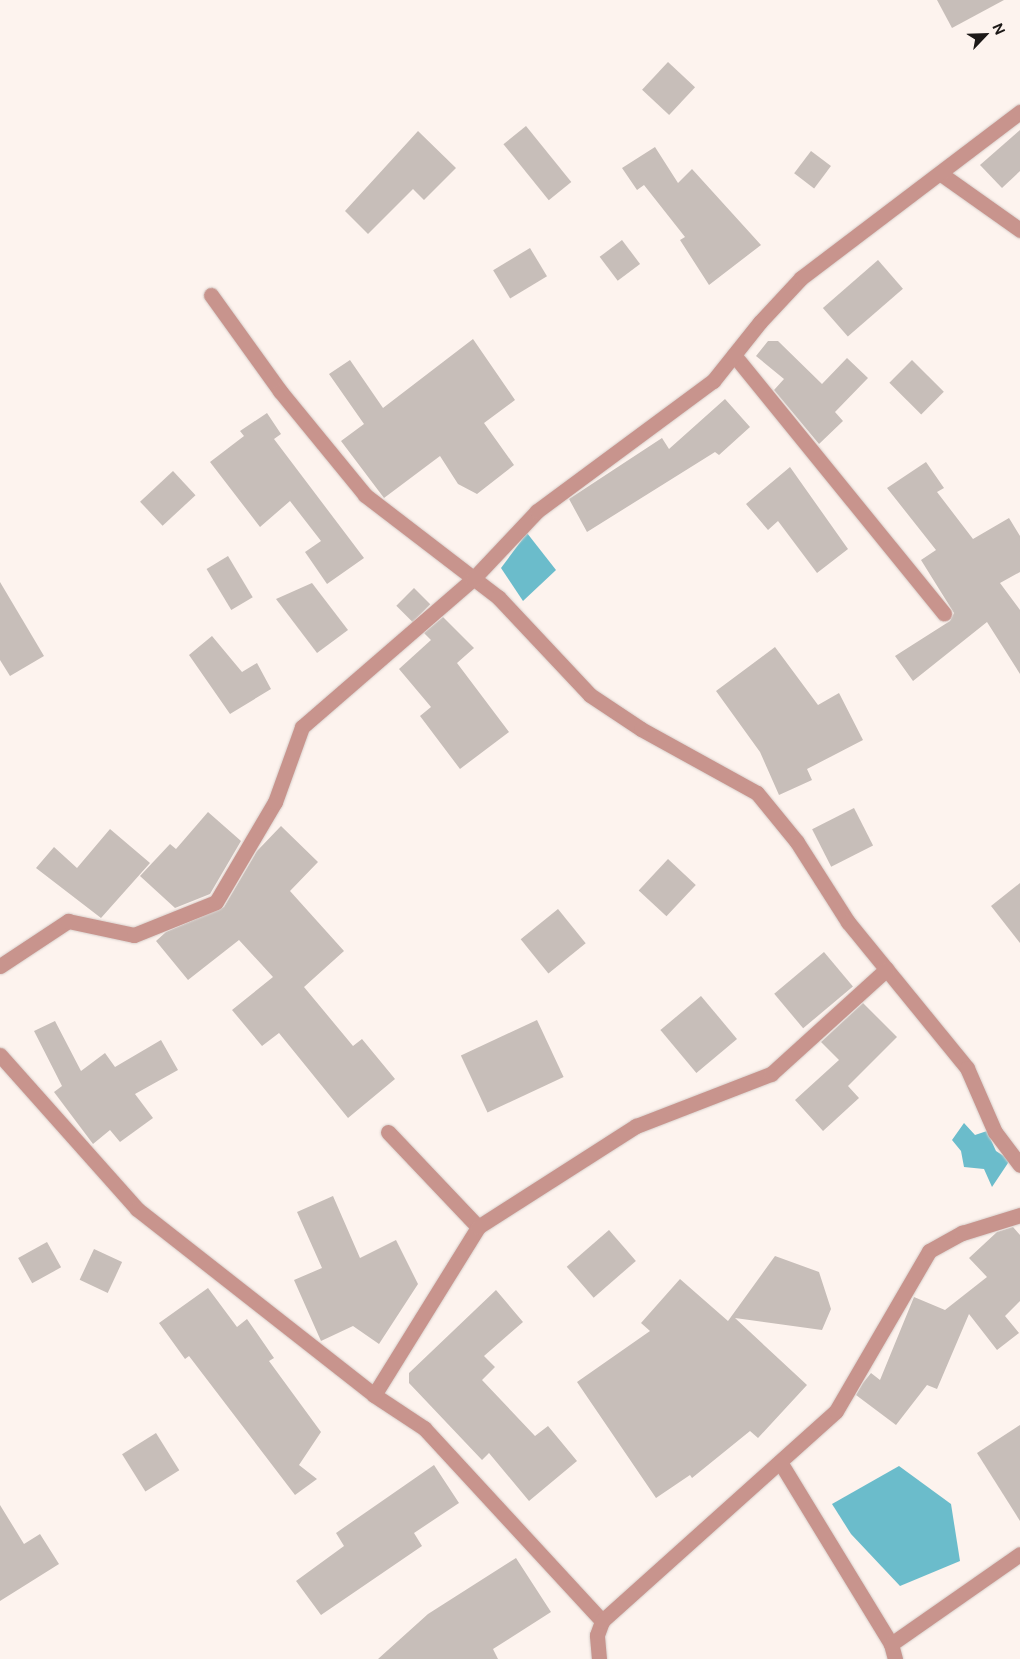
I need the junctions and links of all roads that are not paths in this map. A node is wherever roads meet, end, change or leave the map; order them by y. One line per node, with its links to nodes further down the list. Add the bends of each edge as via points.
1 (1020, 112): 2 (street)
2 (941, 174): 3 (street); 5 (street, via 801,278)
3 (1020, 230)
4 (210, 295): 6 (street, via 280,391 365,495)
5 (734, 355): 6 (street, via 713,381 537,511); 7 (street)
6 (473, 579): 8 (street, via 302,727 275,802 216,902 134,935 68,921); 9 (street, via 498,597 590,695 641,729 757,793 796,842 848,922)
7 (944, 613)
8 (0, 966)
9 (887, 969): 12 (street, via 967,1068 995,1132); 14 (street, via 771,1074 636,1126)
10 (0, 1055): 15 (street, via 138,1209)
11 (388, 1132): 14 (street)
12 (1020, 1165)
13 (1020, 1215): 16 (street, via 962,1233 929,1252 836,1411)
14 (478, 1227): 15 (street)
15 (374, 1395): 18 (street, via 424,1428)
16 (780, 1462): 18 (street); 19 (street)
17 (1020, 1554): 19 (street)
18 (602, 1621): 20 (street, via 597,1635)
19 (890, 1644): 21 (street)
20 (599, 1659)
21 (895, 1659)

